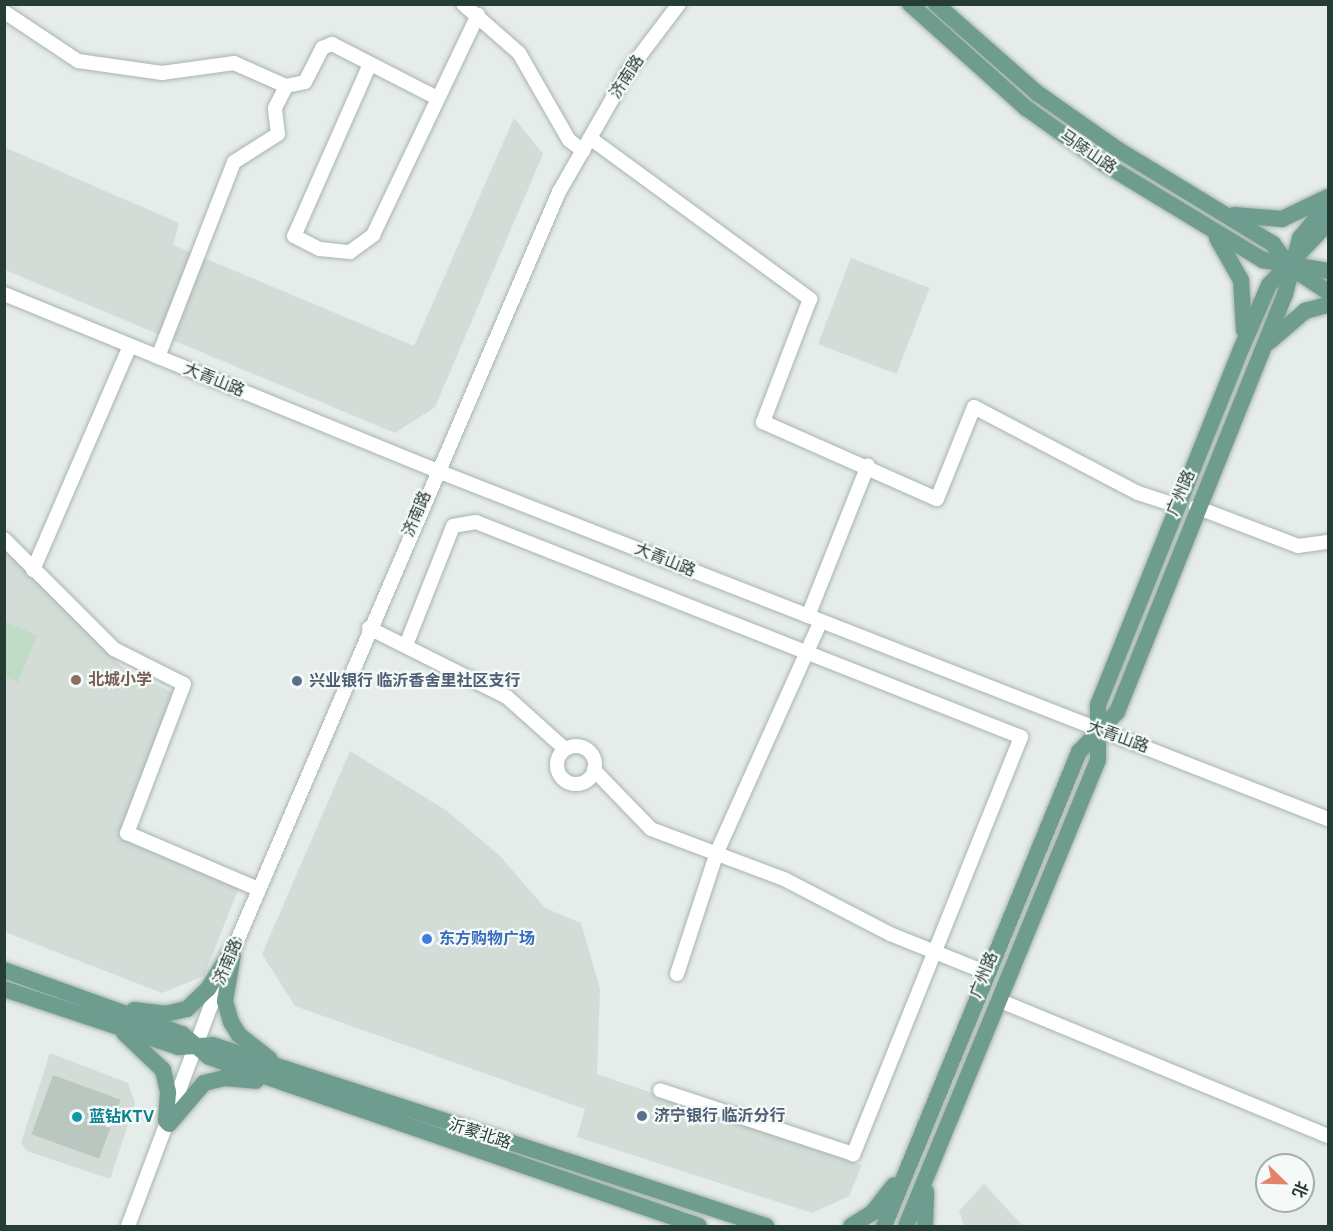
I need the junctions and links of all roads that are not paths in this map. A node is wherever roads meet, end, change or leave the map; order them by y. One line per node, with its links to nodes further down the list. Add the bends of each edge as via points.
1 (463, 4): 6 (street)
2 (679, 4): 10 (street, 济南路, via 629,69)
3 (910, 4): 16 (main road, 马陵山路, via 1026,108)
4 (936, 4): 14 (main road, 马陵山路, via 1037,93)
5 (6, 13): 8 (street, via 78,61 162,74 234,63)
6 (478, 15): 9 (street); 11 (street, via 519,53 569,140)
7 (370, 64): 8 (street, via 332,44 322,48 305,82); 9 (street); 9 (street, via 294,236 320,249 350,252 373,236)
8 (286, 86): 25 (street, via 276,108 278,134 234,162)
9 (435, 97)
10 (590, 138): 11 (street, 济南路); 26 (street, via 810,299 763,422)
11 (583, 151): 27 (street, 济南路, via 554,202)
12 (1329, 196): 14 (main road, via 1282,219 1253,220)
13 (1329, 204): 17 (main road, 广州路, via 1300,238)
14 (1215, 210): 17 (main road, 马陵山路, via 1273,244)
15 (1329, 223): 17 (main road, 广州路)
16 (1208, 228): 17 (main road, 马陵山路, via 1263,260); 23 (main road, via 1230,254 1241,280 1246,306)
17 (1289, 266): 18 (main road, 马陵山路); 19 (main road, 马陵山路); 23 (main road, 广州路, via 1269,285); 24 (main road, 广州路, via 1285,294)
18 (1329, 271)
19 (1329, 292)
20 (4, 294): 22 (street, 大青山路)
21 (1329, 305): 24 (main road, via 1305,311 1282,326)
22 (130, 346): 25 (street, 大青山路); 32 (street)
23 (1242, 347): 28 (main road, 广州路)
24 (1259, 354): 29 (main road, 广州路)
25 (158, 357): 27 (street, 大青山路)
26 (868, 465): 28 (street, via 937,499 974,407 1138,493); 33 (street)
27 (435, 470): 33 (street, 大青山路); 34 (street, 济南路)
28 (1176, 505): 37 (main road, 广州路, via 1098,705)
29 (1196, 507): 31 (street, via 1298,546); 37 (main road, 广州路, via 1118,712)
30 (4, 539): 32 (street)
31 (1329, 543)
32 (33, 570): 42 (street, via 114,649 184,684 127,833)
33 (814, 618): 36 (street); 37 (street, 大青山路)
34 (369, 628): 35 (street); 42 (street, 济南路)
35 (406, 645): 36 (street, via 453,526 476,522); 38 (street, via 507,697)
36 (806, 652): 41 (street); 44 (street, via 1021,737)
37 (1098, 731): 40 (street, 大青山路); 46 (main road, 广州路, via 1079,752); 49 (main road, 广州路, via 1098,760)
38 (565, 749): 39 (street, via 586,748); 39 (street, via 556,765 562,779 581,783)
39 (594, 770): 41 (street, via 651,829)
40 (1329, 819)
41 (717, 852): 44 (street); 47 (street)
42 (258, 889): 43 (street, 济南路)
43 (235, 945): 50 (main road, via 208,989 187,1009 165,1014); 51 (street, 济南路); 52 (main road, via 225,1001 231,1022 248,1044)
44 (937, 952): 46 (street); 53 (street, via 853,1154)
45 (4, 970): 50 (main road, 沂蒙北路)
46 (985, 972): 56 (main road, 广州路)
47 (677, 974)
48 (4, 989): 50 (main road, 沂蒙北路)
49 (998, 1000): 55 (street); 57 (main road, 广州路)
50 (103, 1013): 51 (main road, 沂蒙北路, via 182,1034); 54 (main road, via 163,1070 168,1092)
51 (193, 1044): 52 (main road, 沂蒙北路, via 209,1057); 54 (street, 济南路)
52 (288, 1079): 54 (main road, via 224,1078 204,1083); 60 (main road, 沂蒙北路); 61 (main road, 沂蒙北路)
53 (660, 1090)
54 (167, 1122): 58 (street, 济南路); 59 (street, 济南路)
55 (1329, 1136)
56 (917, 1142): 62 (main road, via 891,1191); 63 (main road, 广州路)
57 (937, 1148): 64 (main road, 广州路); 65 (main road, via 923,1201)
58 (128, 1227)
59 (133, 1227)
60 (699, 1227)
61 (766, 1227)
62 (851, 1227)
63 (884, 1227)
64 (906, 1227)
65 (925, 1227)

